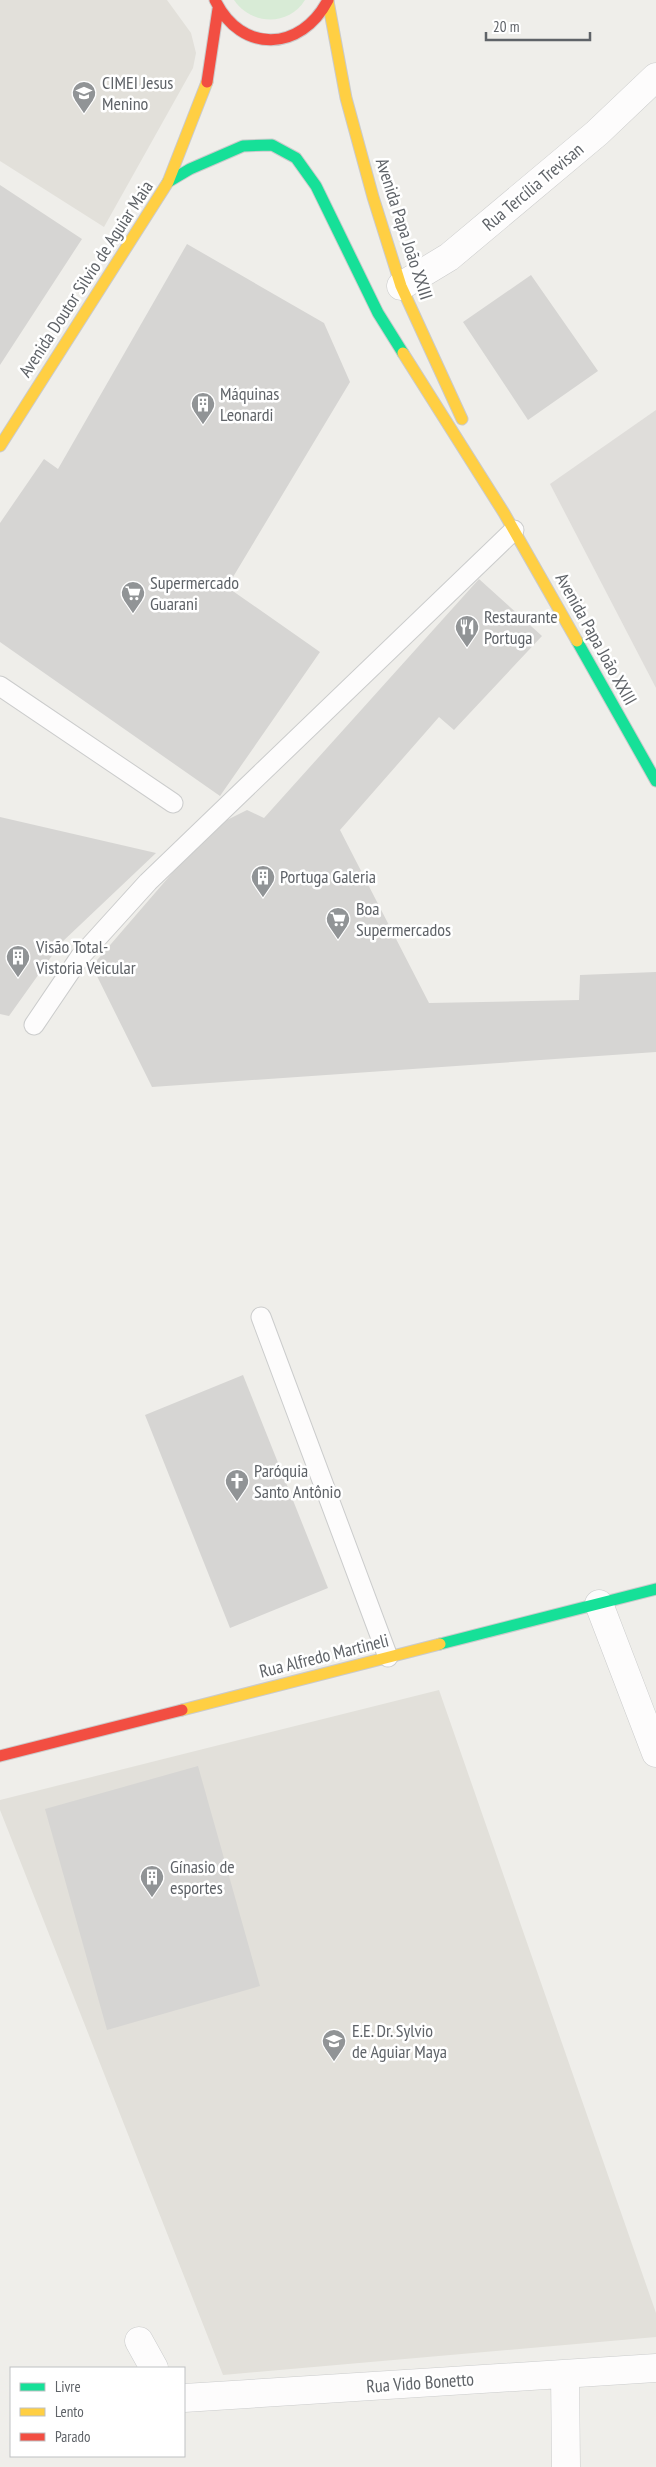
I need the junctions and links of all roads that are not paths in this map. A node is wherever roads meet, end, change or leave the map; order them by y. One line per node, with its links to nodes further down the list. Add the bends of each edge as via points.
1 (328, 0): 2 (main road, Avenida Papa João XXIII, via 318,17 303,30 285,38 266,40 247,35 230,24); 6 (main road, Avenida Papa João XXIII, via 346,98 372,197)
2 (216, 5): 5 (main road, Avenida Doutor Silvio de Aguiar Maia, via 207,81)
3 (656, 77): 6 (street, Rua Tercília Trevisan, via 597,133 449,257)
4 (272, 145): 5 (main road, Avenida Doutor Silvio de Aguiar Maia, via 243,146); 8 (main road, Avenida Papa João XXIII, via 296,158 316,186 378,312)
5 (168, 182): 7 (main road, Avenida Doutor Silvio de Aguiar Maia)
6 (402, 286): 8 (main road, Avenida Papa João XXIII)
7 (0, 446)
8 (504, 513): 9 (main road, Avenida Papa João XXIII)
9 (514, 530): 11 (main road, Avenida Papa João XXIII); 13 (lane, via 148,882 80,957)
10 (0, 686): 12 (lane)
11 (656, 781)
12 (173, 803)
13 (34, 1025)
14 (261, 1317): 17 (lane)
15 (656, 1589): 16 (main road, Rua Alfredo Martineli)
16 (599, 1604): 17 (main road, Rua Alfredo Martineli); 18 (street)
17 (388, 1657): 19 (main road, Rua Alfredo Martineli)
18 (656, 1753)
19 (0, 1756)
20 (139, 2341): 21 (street)
21 (153, 2367)
22 (656, 2368): 23 (street, Rua Vido Bonetto)
23 (565, 2374): 24 (street, Rua Vido Bonetto); 25 (street)
24 (185, 2398)
25 (566, 2467)

